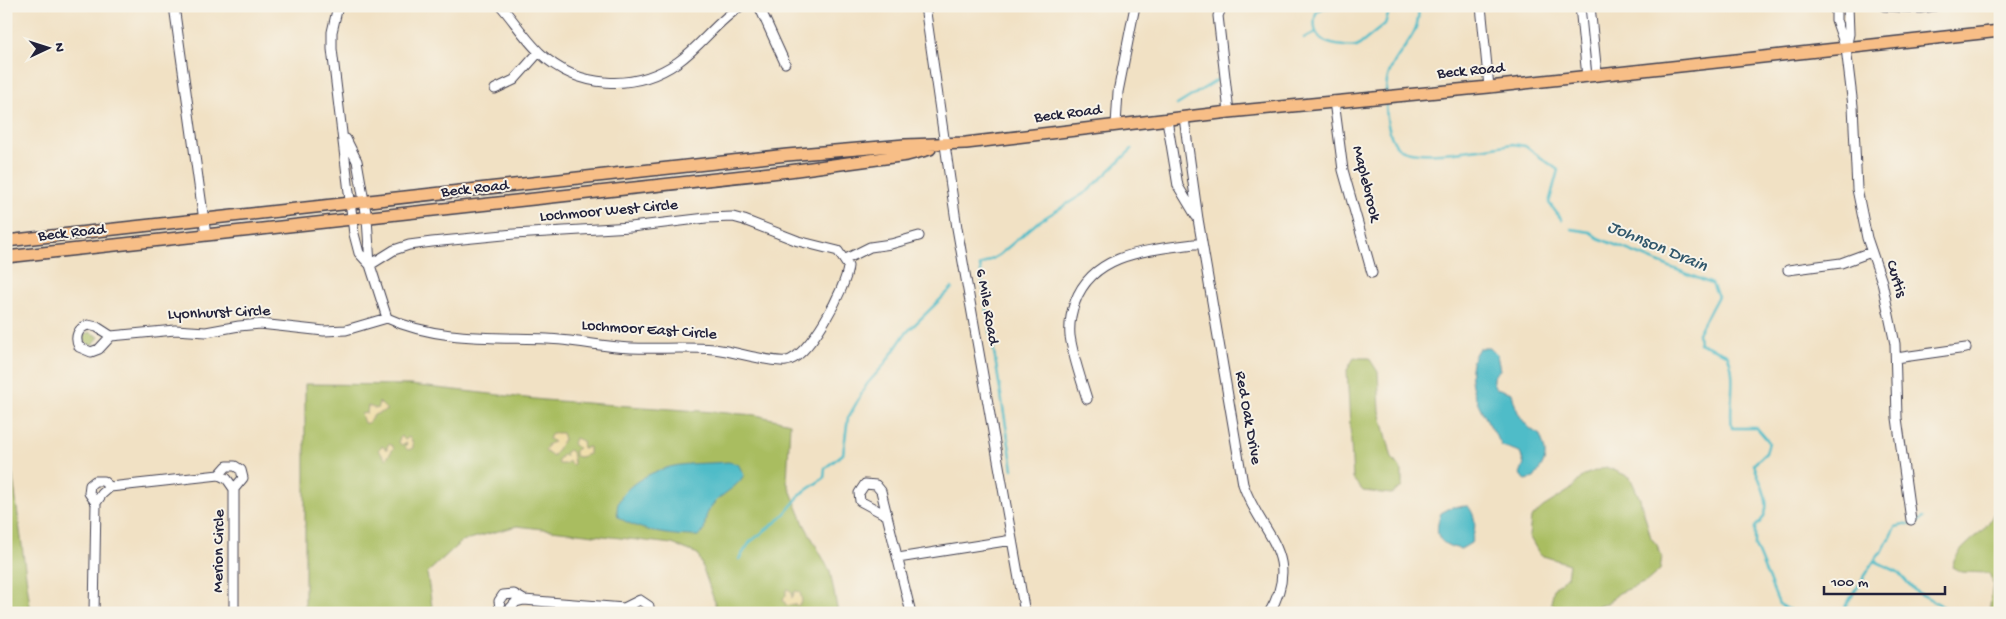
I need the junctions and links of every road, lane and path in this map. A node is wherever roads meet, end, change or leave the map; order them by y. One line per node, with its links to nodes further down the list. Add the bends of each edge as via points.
1 (174, 6): 32 (street)
2 (338, 6): 28 (street, via 332,49)
3 (501, 6): 18 (street)
4 (741, 6): 18 (street, via 678,62 631,82 612,84 571,75)
5 (759, 6): 19 (street)
6 (925, 6): 29 (street, 6 Mile Road)
7 (1136, 6): 27 (street, via 1118,92)
8 (1222, 6): 24 (street, via 1218,16)
9 (1481, 6): 21 (street)
10 (1580, 6): 20 (street)
11 (1590, 6): 20 (street)
12 (1836, 6): 17 (street, via 1836,20)
13 (1848, 6): 17 (street)
14 (1884, 6): 15 (street)
15 (1935, 6)
16 (2000, 31): 17 (main road, Beck Road)
17 (1846, 48): 20 (main road, Beck Road); 40 (street, Curtis, via 1857,189)
18 (539, 52): 22 (street, via 514,80)
19 (785, 63)
20 (1592, 76): 21 (main road, Beck Road)
21 (1489, 87): 23 (main road, Beck Road)
22 (495, 89)
23 (1334, 101): 24 (main road, Beck Road); 45 (street, Maplebrook, via 1344,170)
24 (1229, 112): 25 (main road, Beck Road)
25 (1184, 118): 26 (main road, Beck Road); 35 (street, Red Oak Drive)
26 (1167, 120): 27 (main road, Beck Road); 35 (street, Red Oak Drive, via 1178,186)
27 (1116, 126): 29 (main road, Beck Road)
28 (344, 136): 30 (street, via 357,161); 31 (street)
29 (945, 145): 30 (main road, Beck Road, via 904,145 787,155); 33 (main road, Beck Road, via 906,155 789,171); 57 (street, 6 Mile Road)
30 (364, 202): 31 (main road, Beck Road); 33 (street)
31 (351, 203): 32 (main road, Beck Road); 34 (street)
32 (203, 218): 36 (street); 38 (main road, Beck Road)
33 (367, 218): 34 (main road, Beck Road); 43 (street)
34 (353, 219): 36 (main road, Beck Road); 43 (street, via 359,254)
35 (1198, 219): 39 (street, Red Oak Drive)
36 (206, 235): 41 (main road, Beck Road)
37 (919, 236): 42 (street, via 870,246)
38 (6, 240)
39 (1202, 243): 50 (street, via 1122,256 1103,266 1082,288 1072,309 1070,336); 69 (street, Red Oak Drive, via 1243,484 1280,557 1281,582)
40 (1871, 252): 44 (street, via 1841,263); 49 (street, Curtis, via 1882,282)
41 (6, 257)
42 (846, 259): 43 (street, Lochmoor West Circle, via 832,248 733,218 408,245); 46 (street, Lochmoor East Circle, via 848,275 843,288 808,346 799,356 786,361 716,350 485,338 403,326)
43 (370, 265): 46 (street)
44 (1788, 270)
45 (1372, 273)
46 (387, 318): 47 (street, Lyonhurst Circle, via 346,330 324,331 260,324 206,332 175,330)
47 (112, 336)
48 (1966, 348): 49 (street)
49 (1896, 358): 56 (street, Curtis, via 1897,418)
50 (1087, 399)
51 (219, 475): 52 (street, Merion Circle); 53 (street, Merion Circle, via 227,479); 53 (street, Merion Circle, via 227,466 241,470 243,478)
52 (110, 487): 54 (street); 54 (street, Merion Circle, via 103,481 90,485 89,493)
53 (234, 489): 62 (street, Merion Circle)
54 (96, 503): 61 (street, Merion Circle)
55 (886, 515): 58 (street)
56 (1911, 520)
57 (1012, 540): 58 (street); 68 (street, 6 Mile Road)
58 (898, 558): 67 (street)
59 (524, 600): 60 (street); 63 (street, via 514,594 504,595 499,601); 64 (street, via 516,602)
60 (624, 608): 65 (street); 66 (street, via 640,600 649,606)
61 (94, 613)
62 (234, 613)
63 (501, 613)
64 (506, 613)
65 (637, 613)
66 (650, 613)
67 (911, 613)
68 (1024, 613)
69 (1269, 613)

